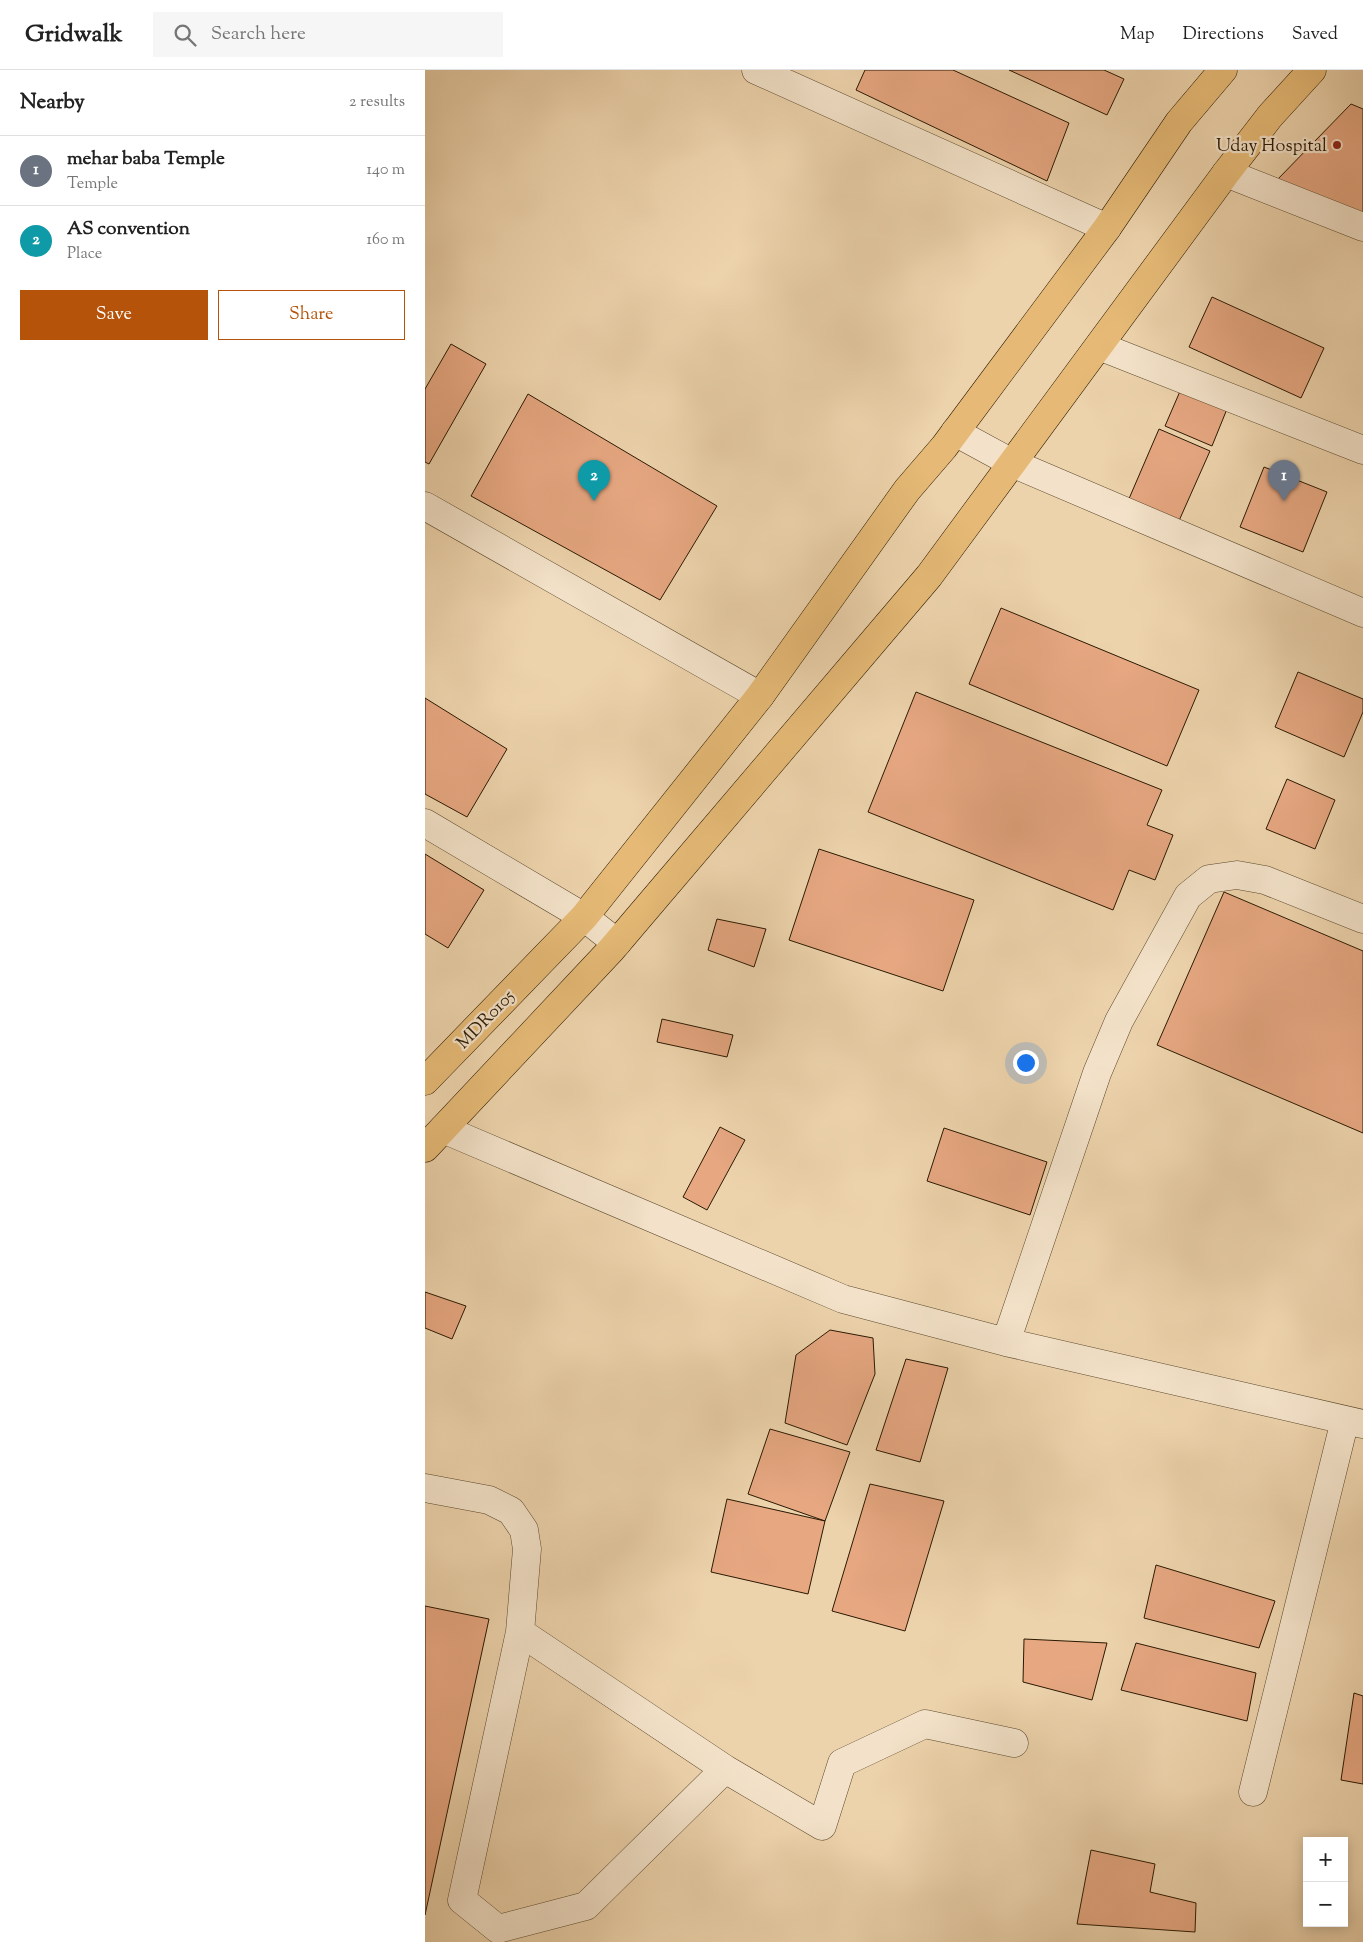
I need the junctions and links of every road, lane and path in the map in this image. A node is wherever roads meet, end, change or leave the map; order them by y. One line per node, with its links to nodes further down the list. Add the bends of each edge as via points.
1 (755, 70): 6 (street)
2 (1223, 70): 6 (main road, MDR0105, via 1179,122)
3 (1312, 70): 4 (main road, via 1270,116)
4 (1226, 173): 5 (street); 7 (main road)
5 (1363, 227)
6 (1107, 228): 8 (main road, MDR0105)
7 (1099, 346): 9 (street); 10 (main road)
8 (955, 432): 10 (street); 13 (main road, MDR0105, via 907,490)
9 (1363, 450)
10 (1012, 464): 12 (street); 17 (main road, via 929,576)
11 (425, 506): 13 (street)
12 (1363, 613)
13 (760, 696): 15 (main road, MDR0105)
14 (425, 823): 15 (street)
15 (585, 917): 17 (street); 18 (main road, MDR0105)
16 (1363, 919): 20 (street, via 1265,880 1237,874 1209,879 1188,896 1119,1021 1097,1072)
17 (617, 943): 19 (main road)
18 (425, 1080)
19 (434, 1138): 20 (street, via 843,1299)
20 (1006, 1342): 21 (street)
21 (1354, 1422): 26 (street)
22 (425, 1488): 23 (street, via 489,1500 511,1511 524,1530 527,1549)
23 (520, 1632): 25 (street); 25 (street, via 462,1900 498,1929 586,1906)
24 (1014, 1743): 25 (street, via 925,1724 842,1763 822,1826)
25 (725, 1770)
26 (1253, 1792)

